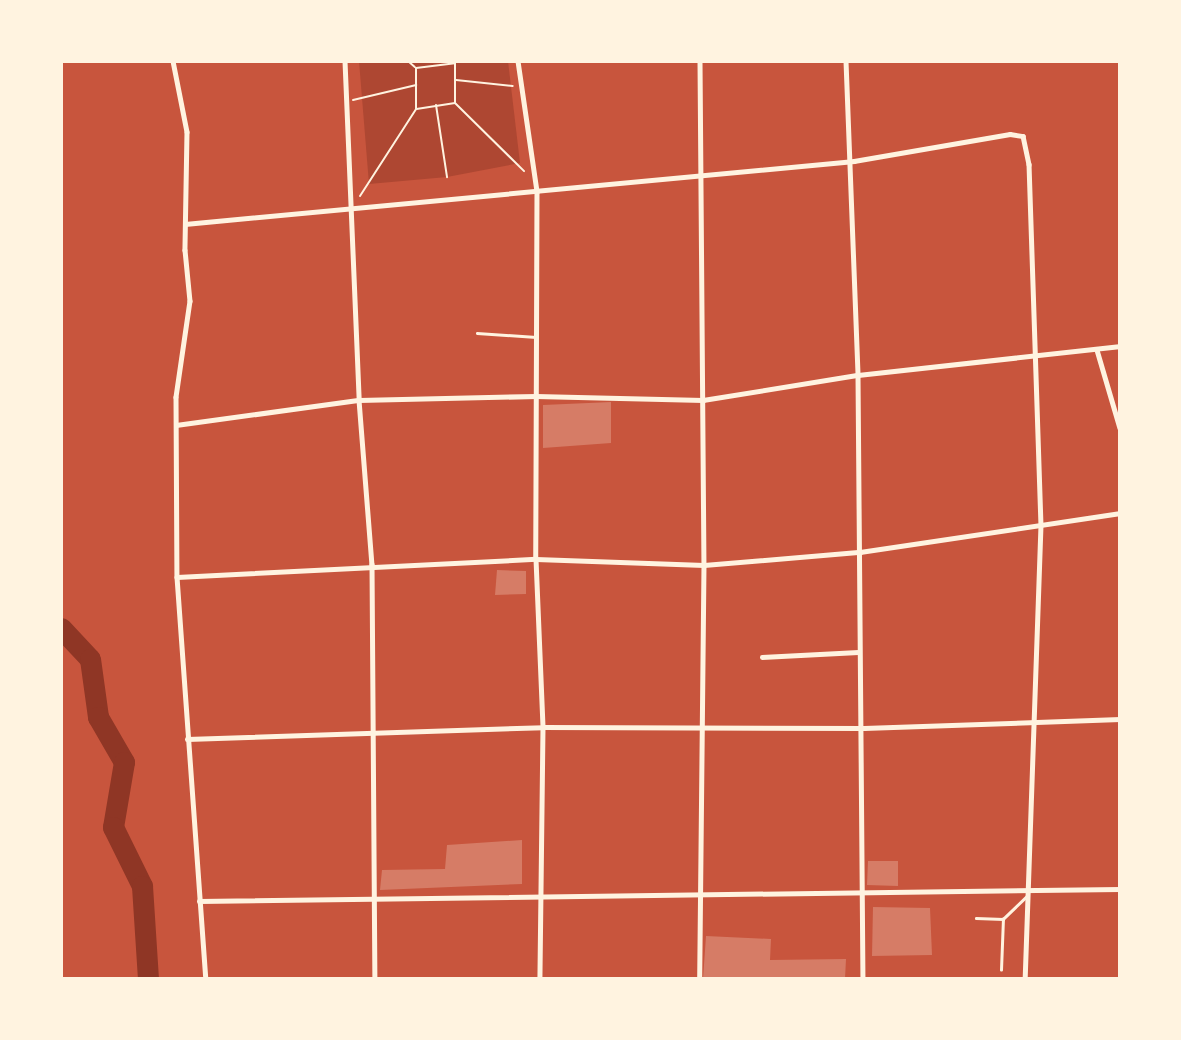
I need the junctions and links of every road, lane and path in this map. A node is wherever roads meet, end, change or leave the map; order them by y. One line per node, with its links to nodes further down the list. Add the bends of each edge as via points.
1 (173, 61): 22 (street, via 187,132)
2 (345, 61): 12 (street)
3 (408, 61): 8 (path)
4 (518, 61): 11 (street)
5 (700, 61): 18 (street)
6 (846, 61): 16 (street)
7 (456, 62): 8 (path); 9 (path)
8 (416, 68): 10 (path)
9 (455, 80): 11 (path); 13 (path)
10 (417, 85): 12 (path); 15 (path)
11 (521, 87): 20 (street)
12 (349, 101): 21 (street)
13 (455, 103): 14 (path); 17 (path)
14 (436, 104): 15 (path); 19 (path)
15 (416, 108): 21 (path)
16 (853, 161): 18 (street); 27 (street, via 1010,134 1026,139); 28 (street)
17 (526, 173)
18 (703, 176): 20 (street); 31 (street)
19 (447, 177)
20 (537, 192): 21 (street); 24 (street)
21 (350, 212): 22 (street); 30 (street)
22 (185, 225): 32 (street, via 190,311 179,366)
23 (477, 333): 24 (lane)
24 (536, 337): 29 (street)
25 (1120, 346): 26 (street)
26 (1097, 350): 27 (street); 33 (street)
27 (1036, 357): 28 (street); 35 (street)
28 (858, 375): 31 (street); 36 (street)
29 (536, 396): 30 (street); 31 (street); 37 (street)
30 (359, 400): 32 (street); 38 (street)
31 (703, 400): 39 (street)
32 (176, 425): 40 (street)
33 (1120, 428)
34 (1120, 513): 35 (street)
35 (1041, 526): 36 (street); 44 (street)
36 (860, 552): 39 (street); 41 (street)
37 (536, 559): 38 (street); 39 (street); 45 (street)
38 (372, 564): 40 (street); 48 (street)
39 (704, 565): 47 (street)
40 (177, 577): 49 (street)
41 (858, 652): 42 (street); 46 (street)
42 (762, 657)
43 (1120, 719): 44 (street)
44 (1032, 722): 46 (street); 52 (street)
45 (543, 727): 47 (street); 48 (street); 53 (street)
46 (864, 728): 47 (street); 54 (street)
47 (704, 730): 51 (street)
48 (376, 735): 49 (street); 55 (street)
49 (187, 739): 56 (street)
50 (1120, 889): 52 (street)
51 (701, 893): 53 (street); 54 (street); 63 (street)
52 (1026, 894): 54 (street); 58 (lane); 65 (street)
53 (541, 895): 55 (street); 62 (street)
54 (864, 896): 64 (street)
55 (376, 898): 56 (street); 61 (street)
56 (199, 901): 60 (street)
57 (976, 918): 58 (lane)
58 (1003, 919): 59 (lane)
59 (1001, 970)
60 (206, 979)
61 (375, 979)
62 (540, 979)
63 (700, 979)
64 (863, 979)
65 (1025, 979)

